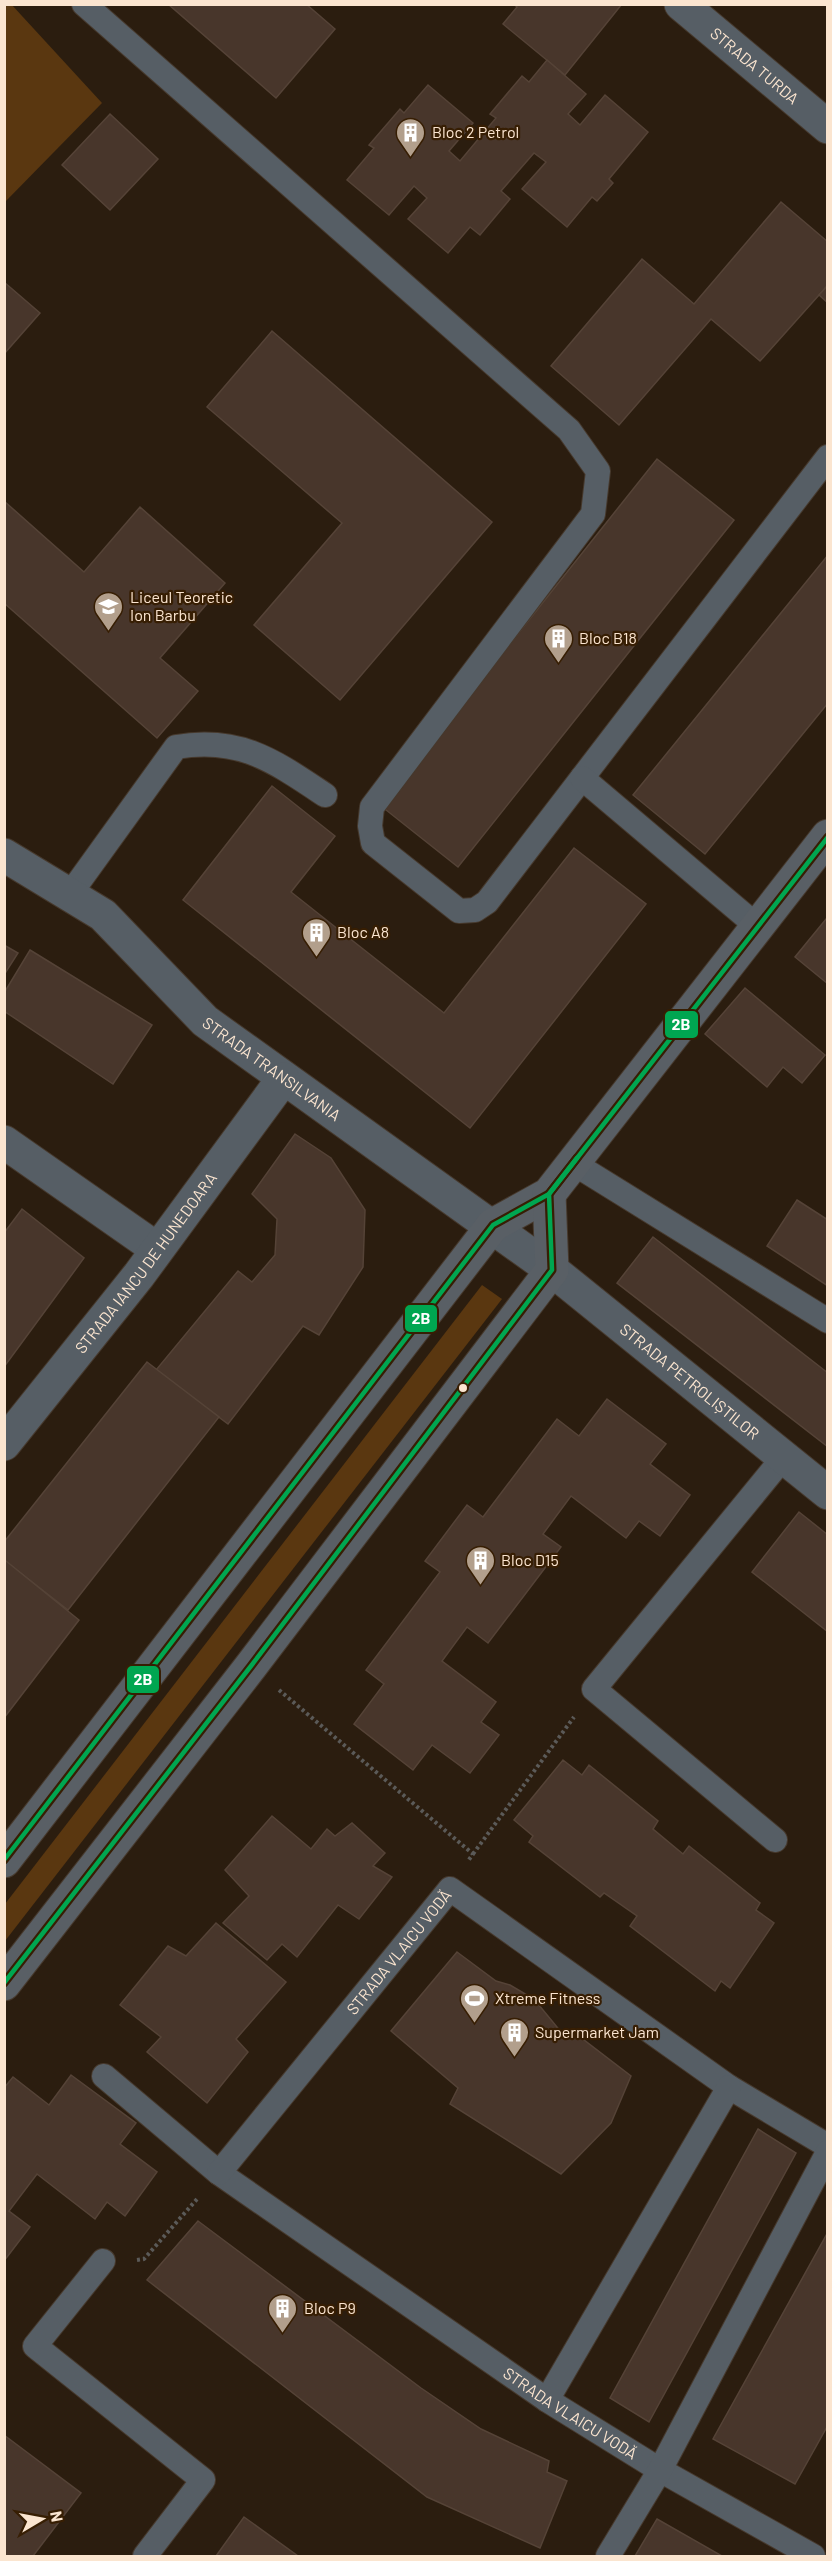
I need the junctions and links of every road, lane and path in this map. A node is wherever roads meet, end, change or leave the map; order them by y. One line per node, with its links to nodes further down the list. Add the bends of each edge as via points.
1 (84, 4): 5 (lane, via 569,430 598,471 592,514 372,807 373,843 459,911 475,910 487,902)
2 (681, 4): 3 (street, STRADA TURDA)
3 (828, 127)
4 (828, 457): 5 (lane)
5 (582, 778): 10 (lane)
6 (325, 795): 9 (lane, via 274,761 240,748 203,742 176,747)
7 (828, 836): 10 (main road)
8 (4, 855): 9 (street, STRADA TRANSILVANIA)
9 (70, 894): 11 (street, STRADA TRANSILVANIA, via 103,915 205,1021)
10 (757, 926): 13 (main road)
11 (283, 1079): 15 (street, STRADA TRANSILVANIA); 16 (street, STRADA IANCU DE HUNEDOARA)
12 (4, 1142): 16 (street)
13 (573, 1163): 14 (main road); 18 (lane)
14 (549, 1194): 15 (main road); 17 (main road)
15 (493, 1225): 17 (street, STRADA TRANSILVANIA); 26 (main road)
16 (157, 1249): 19 (street, STRADA IANCU DE HUNEDOARA)
17 (552, 1269): 20 (street, STRADA PETROLIȘTILOR); 22 (main road)
18 (828, 1320)
19 (4, 1444)
20 (783, 1458): 21 (street, STRADA PETROLIȘTILOR); 23 (lane)
21 (828, 1493)
22 (251, 1666): 25 (path); 28 (main road)
23 (594, 1689): 24 (lane); 25 (path)
24 (775, 1840)
25 (473, 1854): 27 (path)
26 (4, 1861)
27 (450, 1889): 30 (lane, STRADA VLAICU VODĂ); 33 (lane, STRADA VLAICU VODĂ)
28 (4, 1984)
29 (104, 2076): 33 (lane, STRADA VLAICU VODĂ)
30 (729, 2087): 31 (lane, STRADA VLAICU VODĂ); 35 (lane)
31 (828, 2146)
32 (828, 2152): 36 (lane)
33 (219, 2173): 34 (path, via 144,2259); 35 (lane, STRADA VLAICU VODĂ)
34 (104, 2261): 37 (lane, via 35,2346 203,2481)
35 (547, 2400): 36 (lane, STRADA VLAICU VODĂ)
36 (660, 2470): 38 (lane); 39 (lane, STRADA VLAICU VODĂ)
37 (145, 2556)
38 (608, 2556)
39 (813, 2556)

